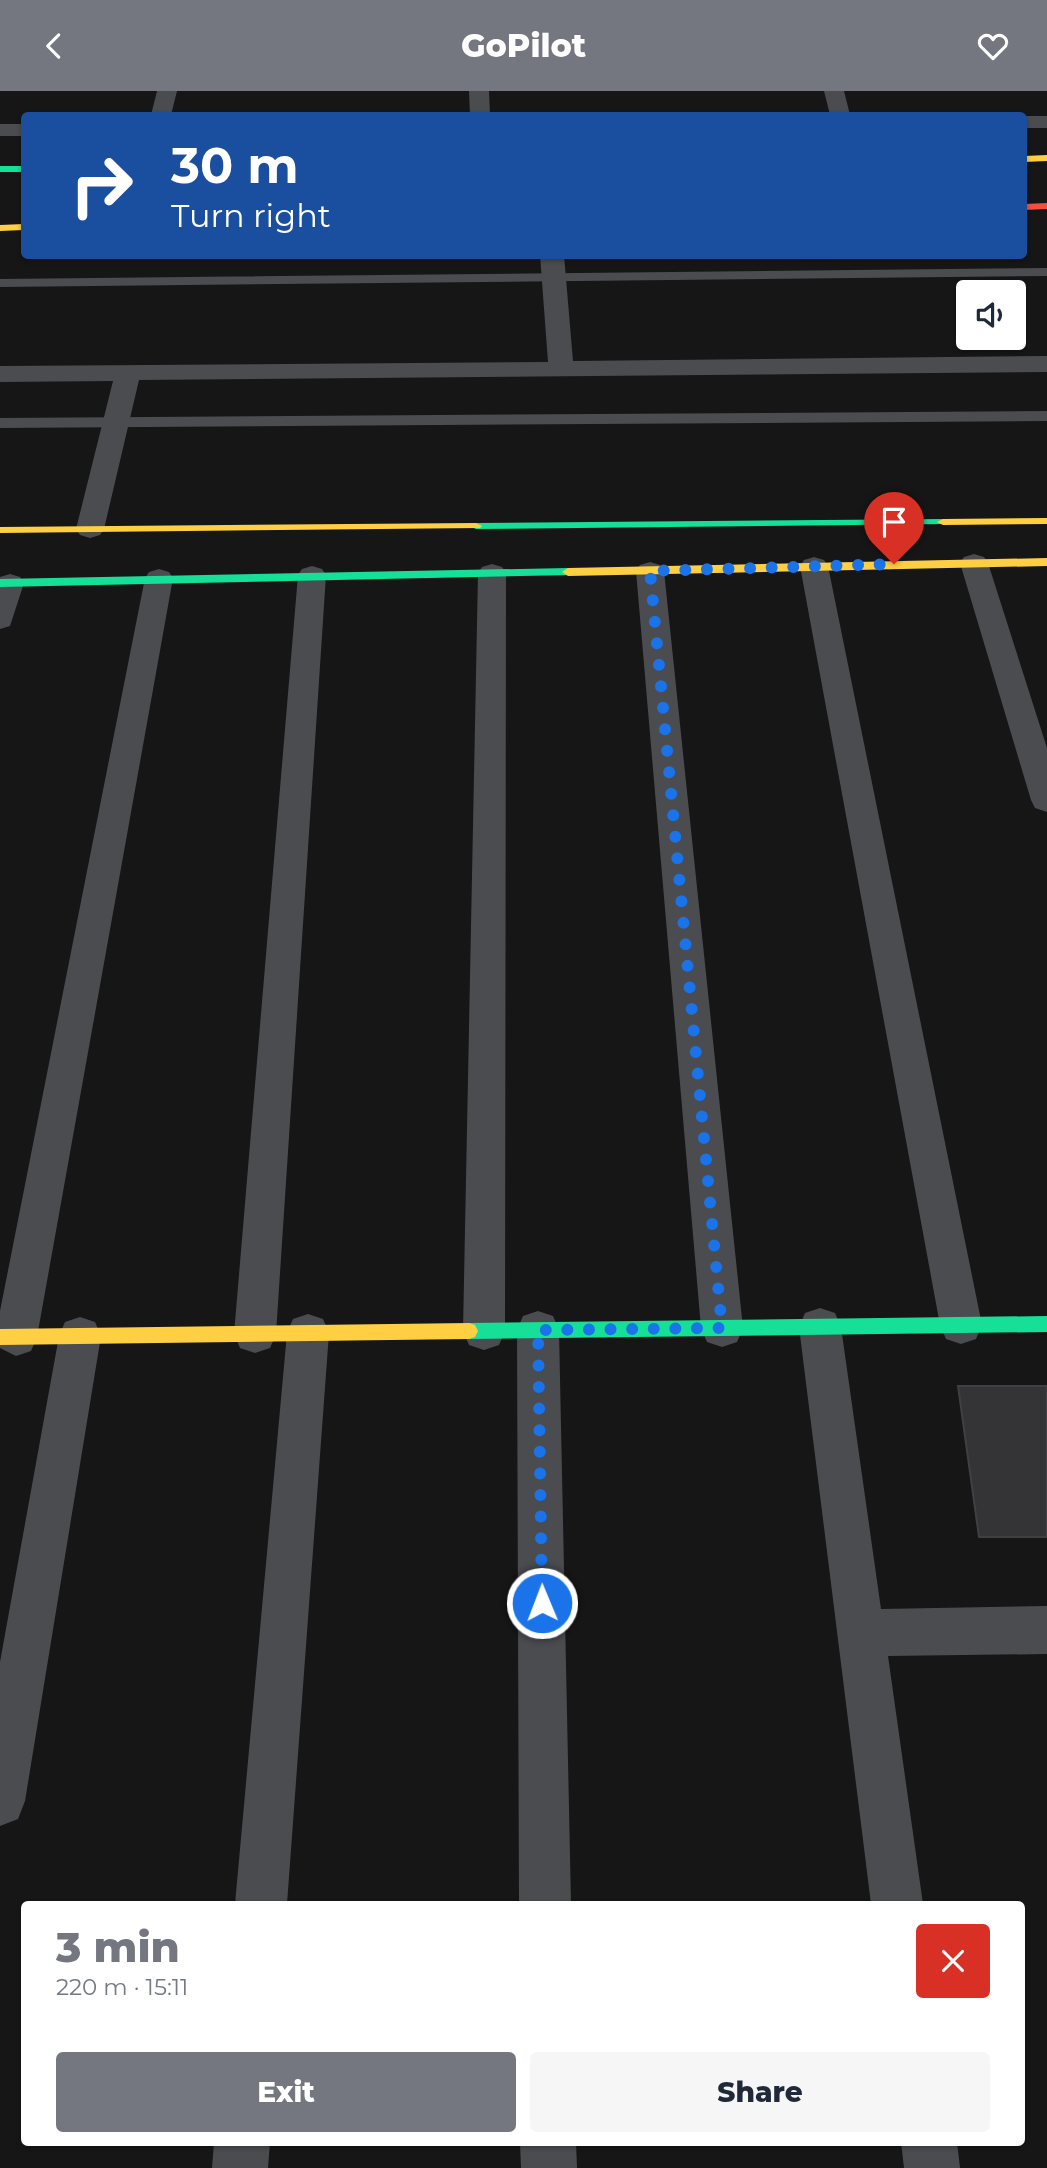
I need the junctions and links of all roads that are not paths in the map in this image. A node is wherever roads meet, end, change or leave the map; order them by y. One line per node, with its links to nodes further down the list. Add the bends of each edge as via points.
1 (167, 91): 4 (street)
2 (479, 91): 5 (street)
3 (834, 91): 6 (street)
4 (162, 112)
5 (480, 112)
6 (839, 112)
7 (1027, 122): 8 (street)
8 (1047, 122)
9 (0, 130): 10 (street)
10 (21, 130)
11 (1047, 158): 12 (street)
12 (1027, 159)
13 (0, 169): 14 (street)
14 (21, 169)
15 (1047, 206): 16 (street)
16 (1027, 207)
17 (21, 227): 18 (street)
18 (0, 228)
19 (553, 265): 20 (lane); 21 (lane); 23 (street)
20 (1047, 272)
21 (0, 282)
22 (1047, 364): 23 (street)
23 (561, 369): 24 (street)
24 (128, 373): 25 (street); 27 (street)
25 (0, 374)
26 (1047, 417): 27 (lane)
27 (116, 422): 28 (lane); 30 (street)
28 (0, 423)
29 (1047, 521): 30 (street)
30 (90, 529): 31 (street)
31 (0, 530)
32 (1047, 562): 33 (street)
33 (974, 563): 34 (street); 41 (street)
34 (814, 566): 35 (street); 43 (street)
35 (650, 571): 36 (street); 45 (street)
36 (492, 573): 37 (street); 47 (street)
37 (312, 575): 38 (street); 49 (street)
38 (159, 578): 39 (street); 51 (street)
39 (5, 583): 40 (street)
40 (0, 619)
41 (1047, 800)
42 (1047, 1324): 43 (street)
43 (961, 1325): 44 (street)
44 (820, 1327): 45 (street); 53 (street)
45 (722, 1328): 46 (street)
46 (538, 1330): 47 (street); 56 (street)
47 (484, 1331): 48 (street)
48 (308, 1333): 49 (street); 55 (street)
49 (255, 1334): 50 (street)
50 (80, 1336): 51 (street); 54 (street)
51 (8, 1337)
52 (1047, 1630): 53 (street)
53 (861, 1633): 57 (street)
54 (0, 1801)
55 (261, 1901)
56 (545, 1901)
57 (897, 1901)
58 (242, 2146): 61 (street)
59 (548, 2146): 62 (street)
60 (929, 2146): 63 (street)
61 (240, 2168)
62 (549, 2168)
63 (932, 2168)

